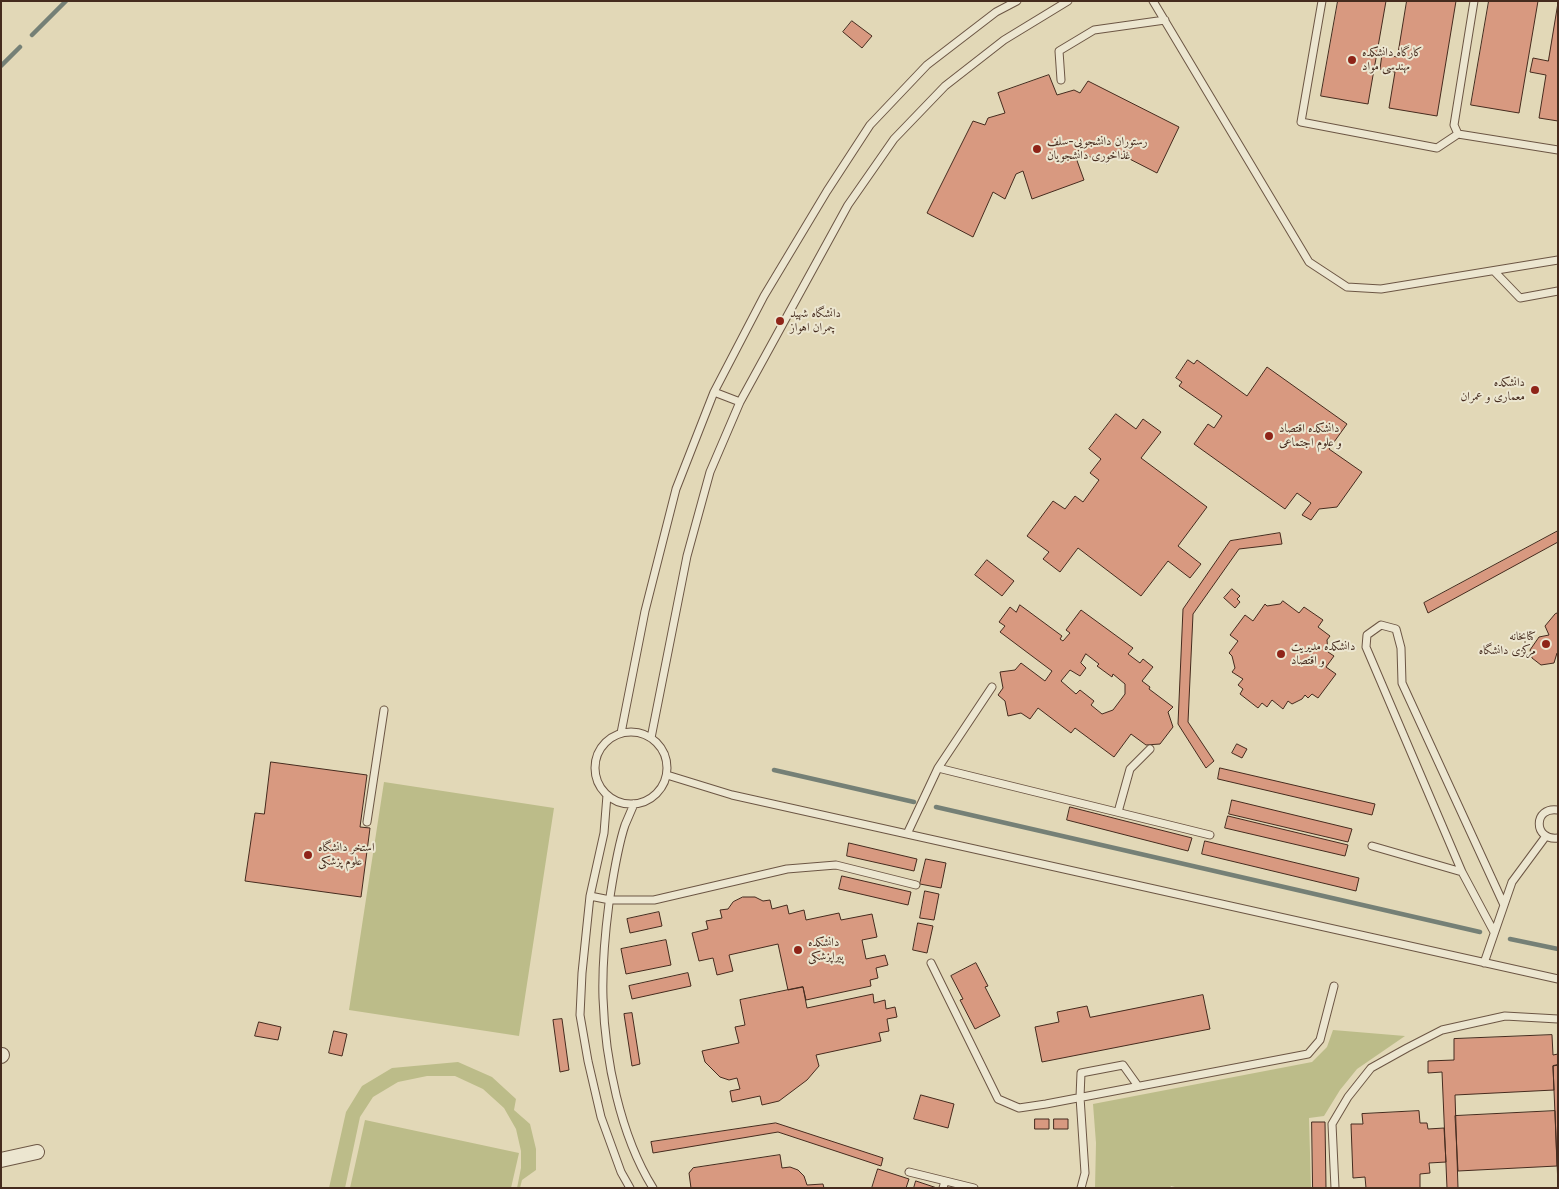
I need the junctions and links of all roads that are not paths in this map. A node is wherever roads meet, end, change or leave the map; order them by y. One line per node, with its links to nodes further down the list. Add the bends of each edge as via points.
1 (1017, 1): 13 (lane, via 996,12 927,65 870,125 764,296)
2 (1068, 1): 14 (lane, via 1004,40 945,86 894,139 848,205)
3 (1153, 1): 6 (lane)
4 (1322, 1): 8 (lane, via 1301,122 1437,148)
5 (1474, 1): 8 (lane, via 1454,125)
6 (1165, 20): 7 (lane, via 1094,30 1059,51); 11 (lane, via 1309,262 1347,287 1380,289)
7 (1061, 80)
8 (1458, 134): 9 (lane)
9 (1558, 150)
10 (1558, 260): 11 (lane)
11 (1494, 270): 12 (lane, via 1520,298)
12 (1558, 291)
13 (714, 392): 14 (lane); 17 (lane, via 676,489 645,611)
14 (740, 402): 18 (lane, via 710,472 687,556)
15 (992, 687): 20 (lane)
16 (384, 710): 26 (lane)
17 (621, 732): 18 (lane, via 634,731); 22 (lane, via 601,746 596,758 597,782)
18 (650, 738): 21 (lane, via 663,751)
19 (1150, 749): 25 (lane, via 1130,769)
20 (938, 768): 25 (lane); 27 (lane)
21 (666, 775): 23 (lane, via 655,794); 27 (lane, via 732,795)
22 (607, 795): 23 (lane, via 623,803); 34 (lane, via 604,833)
23 (634, 804): 35 (lane, via 625,825)
24 (1558, 810): 29 (lane, via 1549,809 1539,819 1540,829)
25 (1118, 812): 28 (lane)
26 (367, 822)
27 (907, 834): 39 (lane)
28 (1210, 835)
29 (1546, 836): 30 (lane); 36 (lane, via 1512,882)
30 (1558, 838)
31 (1372, 846): 32 (lane)
32 (1462, 872): 36 (lane, via 1366,647 1367,635 1381,625 1396,629 1401,648 1402,683); 37 (lane)
33 (916, 885): 35 (lane, via 836,865 787,869 654,900)
34 (590, 896): 35 (lane); 49 (lane, via 580,1015 601,1117)
35 (610, 900): 50 (lane, via 604,940 603,998 610,1066 625,1129)
36 (1504, 905): 37 (lane)
37 (1494, 932): 39 (lane)
38 (931, 963): 44 (lane, via 998,1099 1018,1108)
39 (1484, 963): 40 (lane)
40 (1558, 979)
41 (1334, 986): 43 (lane, via 1320,1040 1308,1054)
42 (1558, 1019): 53 (lane, via 1504,1016 1442,1030 1372,1068 1348,1097 1332,1124)
43 (1138, 1086): 44 (lane); 44 (lane, via 1123,1065 1081,1073)
44 (1080, 1097): 52 (lane, via 1085,1173)
45 (36, 1152): 46 (street)
46 (1, 1160)
47 (909, 1172): 48 (lane)
48 (944, 1184): 51 (lane)
49 (630, 1188)
50 (653, 1188)
51 (974, 1188)
52 (1081, 1188)
53 (1335, 1188)

